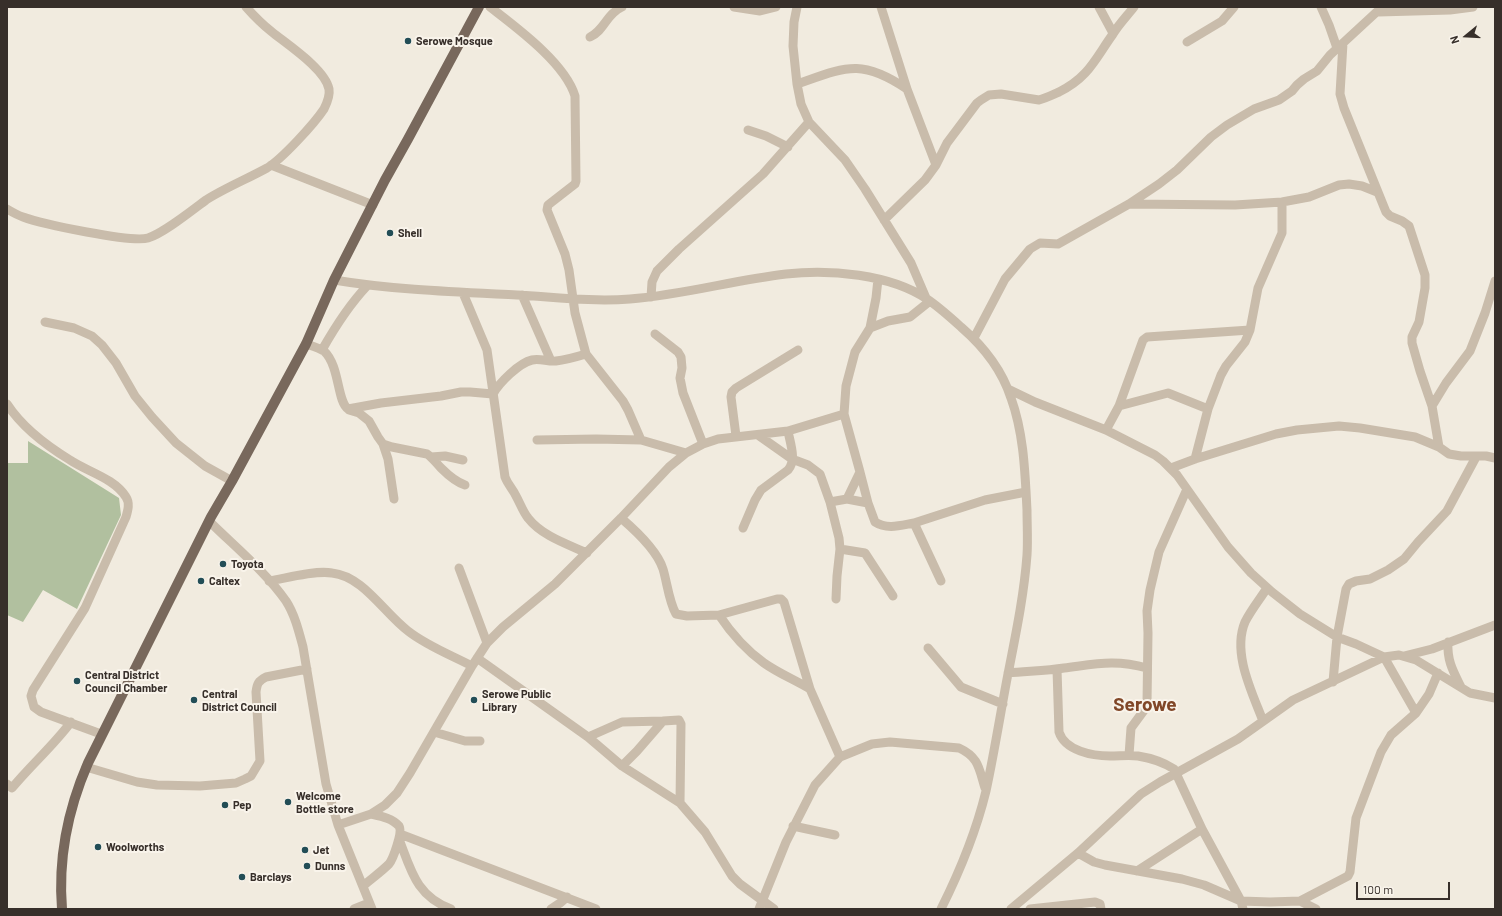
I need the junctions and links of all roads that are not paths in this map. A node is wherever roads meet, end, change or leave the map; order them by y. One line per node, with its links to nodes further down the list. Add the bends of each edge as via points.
1 (246, 7): 24 (street, via 270,31 320,72 329,91 324,108 318,116)
2 (479, 7): 28 (main road)
3 (490, 7): 39 (street, via 528,37 549,58 572,88 575,96 576,181 548,205 547,210 565,254)
4 (622, 7): 16 (street, via 612,12 600,30)
5 (734, 7): 6 (street, via 760,11)
6 (776, 7)
7 (797, 7): 19 (street, via 793,46)
8 (881, 7): 20 (street)
9 (1099, 7): 15 (street)
10 (1134, 7): 15 (street)
11 (1234, 7): 17 (street, via 1222,21)
12 (1320, 7): 18 (street)
13 (1473, 7): 14 (street, via 1450,10)
14 (1380, 10): 18 (street)
15 (1113, 33): 25 (street, via 1088,71 1067,87 1044,99 1000,94 989,95 981,100 948,143)
16 (590, 37)
17 (1187, 42)
18 (1340, 46): 26 (street, via 1340,94); 29 (street, via 1317,71 1286,96 1254,109 1227,125 1167,178)
19 (797, 84): 20 (street, via 844,69 860,67 889,77); 21 (street, via 801,104)
20 (907, 88): 25 (street)
21 (809, 122): 23 (street); 31 (street, via 845,160)
22 (748, 130): 23 (street)
23 (788, 147): 38 (street, via 763,174 657,271 652,282)
24 (271, 165): 28 (street); 30 (street, via 207,200 147,239 67,228 24,217)
25 (936, 165): 31 (street, via 925,180)
26 (1377, 192): 27 (street, via 1362,186 1344,184 1309,197); 55 (street, via 1386,212 1409,226 1425,275 1420,315 1412,343)
27 (1282, 202): 29 (street); 43 (street, via 1282,233 1258,288)
28 (373, 204): 33 (main road)
29 (1129, 204): 45 (street, via 1058,244 1040,243 1030,249 1005,279)
30 (7, 209)
31 (884, 220): 40 (street, via 911,263)
32 (878, 279): 38 (street, via 826,272 788,274); 40 (street); 42 (street)
33 (334, 280): 34 (street); 46 (main road)
34 (367, 286): 36 (street); 47 (street, via 335,328)
35 (1494, 286): 55 (street, via 1470,351 1450,376)
36 (462, 293): 37 (street); 52 (street, via 487,350)
37 (522, 295): 39 (street); 50 (street)
38 (651, 297): 39 (street)
39 (573, 299): 49 (street)
40 (928, 300): 42 (street, via 910,317); 45 (street)
41 (45, 322): 77 (street, via 74,328 92,336 116,363 135,396 176,443 206,466)
42 (870, 328): 58 (street, via 855,352 849,371)
43 (1250, 330): 54 (street, via 1147,337 1141,344); 57 (street, via 1245,342 1221,375)
44 (655, 334): 66 (street, via 680,356 683,393)
45 (974, 338): 51 (street, via 992,360)
46 (306, 344): 47 (street); 77 (main road)
47 (322, 350): 56 (street, via 336,373 343,403)
48 (798, 350): 62 (street, via 732,392)
49 (586, 354): 50 (street); 64 (street, via 623,401)
50 (551, 361): 52 (street, via 539,359 522,364)
51 (1008, 389): 59 (street); 80 (street, via 1021,438)
52 (493, 394): 56 (street, via 461,392); 90 (street, via 505,477 526,516 540,529)
53 (7, 404): 122 (street, via 31,432 71,461 121,490 127,498 129,507 85,608 32,690 34,707 41,712)
54 (1119, 406): 57 (street, via 1168,393); 59 (street)
55 (1432, 406): 67 (street)
56 (348, 409): 65 (street, via 369,421)
57 (1208, 409): 73 (street)
58 (844, 414): 60 (street); 76 (street)
59 (1106, 430): 75 (street, via 1155,455)
60 (788, 431): 61 (street); 71 (street)
61 (758, 435): 62 (street); 71 (street)
62 (736, 436): 66 (street)
63 (537, 440): 64 (street)
64 (641, 440): 68 (street)
65 (383, 444): 69 (street); 81 (street)
66 (703, 444): 68 (street)
67 (1439, 447): 70 (street, via 1449,454); 73 (street, via 1415,437 1339,426 1276,434)
68 (686, 453): 85 (street, via 669,467)
69 (431, 457): 74 (street, via 445,456); 78 (street, via 442,470)
70 (1476, 457): 72 (street); 101 (street, via 1447,511 1404,558 1370,579 1349,584 1343,598)
71 (792, 458): 83 (street, via 820,474); 88 (street, via 788,470 761,490)
72 (1495, 458)
73 (1195, 459): 75 (street)
74 (463, 460)
75 (1171, 468): 79 (street)
76 (860, 472): 82 (street); 84 (street)
77 (232, 481): 86 (main road)
78 (465, 485)
79 (1187, 489): 94 (street, via 1228,547); 109 (street, via 1157,559 1147,610)
80 (1026, 492): 87 (street, via 985,500); 112 (street, via 1027,556)
81 (394, 499)
82 (848, 499): 83 (street); 84 (street)
83 (830, 502): 89 (street)
84 (868, 503): 87 (street, via 873,519 878,524 889,527)
85 (621, 518): 90 (street); 97 (street, via 657,556 676,614)
86 (209, 521): 92 (street); 124 (main road)
87 (914, 523): 93 (street)
88 (743, 528)
89 (840, 549): 95 (street, via 865,553); 96 (street)
90 (587, 553): 103 (street)
91 (459, 568): 103 (street)
92 (269, 581): 108 (street, via 321,573 348,577 408,632); 110 (street, via 287,602 292,613)
93 (941, 581)
94 (1267, 588): 101 (street); 121 (street, via 1246,622 1241,639 1243,667)
95 (893, 596)
96 (836, 599)
97 (719, 615): 116 (street, via 752,654); 116 (street, via 781,599)
98 (1495, 625): 100 (street)
99 (1495, 629): 100 (street)
100 (1480, 630): 102 (street)
101 (1337, 638): 106 (street); 114 (street)
102 (1448, 642): 105 (street); 115 (street, via 1447,654 1450,665)
103 (487, 643): 107 (street)
104 (928, 648): 118 (street, via 961,687)
105 (1404, 656): 106 (street); 113 (street)
106 (1384, 657): 114 (street); 119 (street)
107 (477, 658): 108 (street); 125 (street)
108 (472, 666): 123 (street)
109 (1147, 668): 111 (street, via 1111,662); 127 (street, via 1147,707 1131,728)
110 (307, 669): 130 (street, via 266,677 257,684 260,761 252,776 236,783 163,786 138,782); 136 (street, via 326,784)
111 (1057, 669): 112 (street); 127 (street, via 1059,732 1063,741 1074,748 1093,754)
112 (1008, 673): 118 (street)
113 (1438, 673): 115 (street); 119 (street, via 1429,694)
114 (1333, 682): 121 (street, via 1293,700)
115 (1462, 688): 117 (street, via 1470,693)
116 (810, 689): 128 (street)
117 (1495, 698)
118 (1003, 704): 133 (street)
119 (1416, 713): 145 (street, via 1391,735 1381,752 1356,818 1348,876)
120 (663, 721): 125 (street, via 622,722); 129 (street); 134 (street, via 679,720 682,724)
121 (1263, 721): 131 (street, via 1238,739)
122 (71, 722): 124 (street); 132 (street, via 12,788)
123 (434, 732): 126 (street, via 464,741); 135 (street, via 397,793)
124 (101, 734): 130 (main road)
125 (588, 737): 129 (street)
126 (480, 741)
127 (1129, 755): 131 (street, via 1150,758 1165,764)
128 (840, 757): 133 (street, via 881,742 959,748 974,758); 137 (street, via 815,785)
129 (622, 766): 134 (street)
130 (86, 767): 149 (main road, via 67,823 60,888)
131 (1177, 773): 138 (street); 141 (street, via 1141,794)
132 (7, 784)
133 (986, 791): 155 (street, via 970,845)
134 (680, 803): 146 (street, via 705,832 732,876)
135 (371, 814): 136 (street); 139 (street, via 394,822 399,826)
136 (338, 825): 143 (street)
137 (793, 826): 140 (street); 146 (street)
138 (1202, 829): 142 (street); 147 (street)
139 (399, 836): 143 (street, via 390,863); 144 (street); 151 (street, via 418,886 434,901)
140 (835, 836)
141 (1078, 853): 142 (street, via 1094,862); 156 (street)
142 (1137, 871): 147 (street, via 1204,885)
143 (363, 886): 148 (street)
144 (567, 897): 152 (street); 153 (street)
145 (1300, 901): 147 (street); 159 (street)
146 (760, 905): 154 (street)
147 (1242, 905)
148 (371, 906): 150 (street)
149 (62, 909)
150 (354, 909)
151 (451, 909)
152 (550, 909)
153 (596, 909)
154 (774, 909)
155 (941, 909)
156 (1012, 909)
157 (1030, 909): 158 (street, via 1098,902)
158 (1101, 909)
159 (1316, 909)

